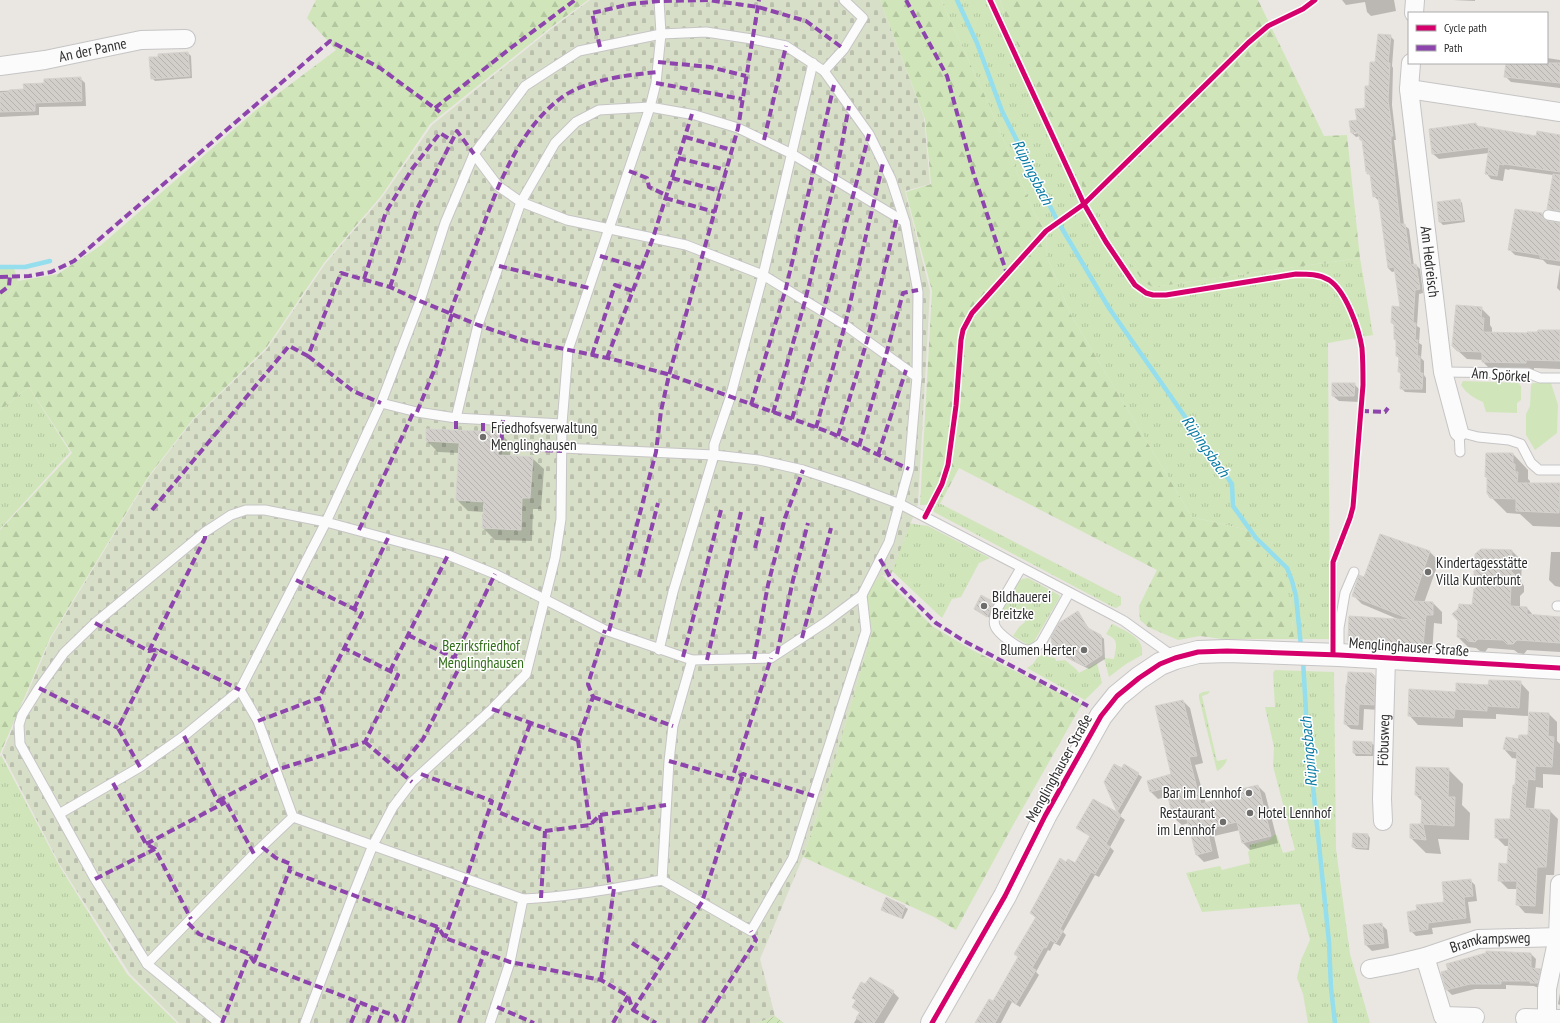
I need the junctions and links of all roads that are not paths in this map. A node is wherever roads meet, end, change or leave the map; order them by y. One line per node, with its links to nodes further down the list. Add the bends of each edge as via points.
1 (659, 0): 5 (lane)
2 (844, 0): 10 (lane, via 863,18 844,49)
3 (1415, 0): 4 (street)
4 (1414, 12)
5 (661, 34): 7 (lane, via 706,32 752,39 786,46); 12 (lane, via 656,83); 14 (lane, via 579,51 525,86)
6 (186, 39): 9 (street, An der Panne, via 141,40 45,60)
7 (813, 64): 10 (lane); 15 (lane)
8 (1411, 64): 11 (street, Am Hedreisch)
9 (0, 66)
10 (824, 71): 19 (lane, via 869,134 891,179)
11 (1409, 89): 13 (street); 22 (street, Am Hedreisch)
12 (650, 107): 15 (lane, via 695,115 738,128); 16 (lane, via 599,110 576,122 555,143); 20 (lane)
13 (1560, 112)
14 (474, 154): 16 (lane, via 498,186); 25 (lane, via 445,223 420,301)
15 (792, 154): 19 (lane); 21 (lane)
16 (521, 202): 20 (lane, via 567,220); 26 (lane, via 478,325)
17 (1548, 215): 18 (lane)
18 (1560, 217)
19 (906, 222): 23 (lane, via 918,292)
20 (609, 229): 21 (lane, via 686,245); 27 (lane, via 568,350)
21 (763, 275): 23 (lane, via 845,325); 31 (lane, via 730,398 714,445)
22 (1443, 372): 24 (lane, Am Spörkel, via 1528,373 1540,378); 28 (street, Am Hedreisch)
23 (917, 378): 33 (lane, via 909,469)
24 (1560, 378)
25 (381, 402): 26 (lane, via 417,412); 34 (lane)
26 (456, 418): 27 (lane)
27 (562, 424): 29 (lane)
28 (1459, 432): 30 (lane); 32 (lane, via 1521,444 1531,463 1539,470)
29 (562, 448): 31 (lane); 39 (lane, via 560,519 555,558)
30 (1460, 452)
31 (714, 455): 33 (lane, via 759,460 803,470); 40 (lane, via 675,585)
32 (1560, 470)
33 (900, 504): 35 (lane); 38 (lane, via 889,542)
34 (326, 522): 39 (lane, via 448,555); 46 (lane); 47 (lane, via 265,510 246,510 230,515 205,532 95,623 64,653 22,716 18,735 20,744)
35 (1021, 568): 37 (lane); 37 (lane, via 994,618 995,627 1001,636 1026,650 1034,649 1040,643)
36 (1354, 572): 41 (lane, via 1345,593)
37 (1070, 593): 42 (lane, via 1124,621)
38 (862, 595): 44 (lane, via 771,658); 51 (lane, via 866,631 793,858 750,931)
39 (545, 598): 40 (lane, via 605,630); 50 (lane, via 526,674 492,709 412,782 393,807)
40 (659, 650): 44 (lane)
41 (1333, 654): 42 (street, Menglinghauser Straße, via 1198,652); 43 (street, Menglinghauser Straße)
42 (1175, 658): 64 (street, Menglinghauser Straße, via 1160,664 1139,678 1117,696 1101,716 1045,816 1005,896)
43 (1386, 658): 45 (street, Menglinghauser Straße); 49 (street, Föbusweg)
44 (692, 660): 51 (lane, via 672,733)
45 (1560, 668)
46 (240, 690): 47 (lane, via 184,736 140,767); 48 (lane, via 258,721)
47 (59, 814): 56 (lane)
48 (293, 817): 50 (lane); 56 (lane)
49 (1383, 821)
50 (373, 845): 53 (lane); 62 (lane)
51 (662, 880): 53 (lane)
52 (1560, 884): 54 (street)
53 (522, 899): 63 (lane, via 510,962)
54 (1559, 937): 55 (street, Bramkampsweg, via 1478,939); 60 (street, Bramkampsweg, via 1547,989)
55 (1425, 957): 57 (street, Bramkampsweg); 58 (street, via 1442,1016)
56 (148, 964): 61 (lane)
57 (1370, 969)
58 (1475, 1017)
59 (1525, 1018): 60 (street, Bramkampsweg)
60 (1553, 1018)
61 (219, 1023)
62 (305, 1023)
63 (490, 1023)
64 (932, 1023)

